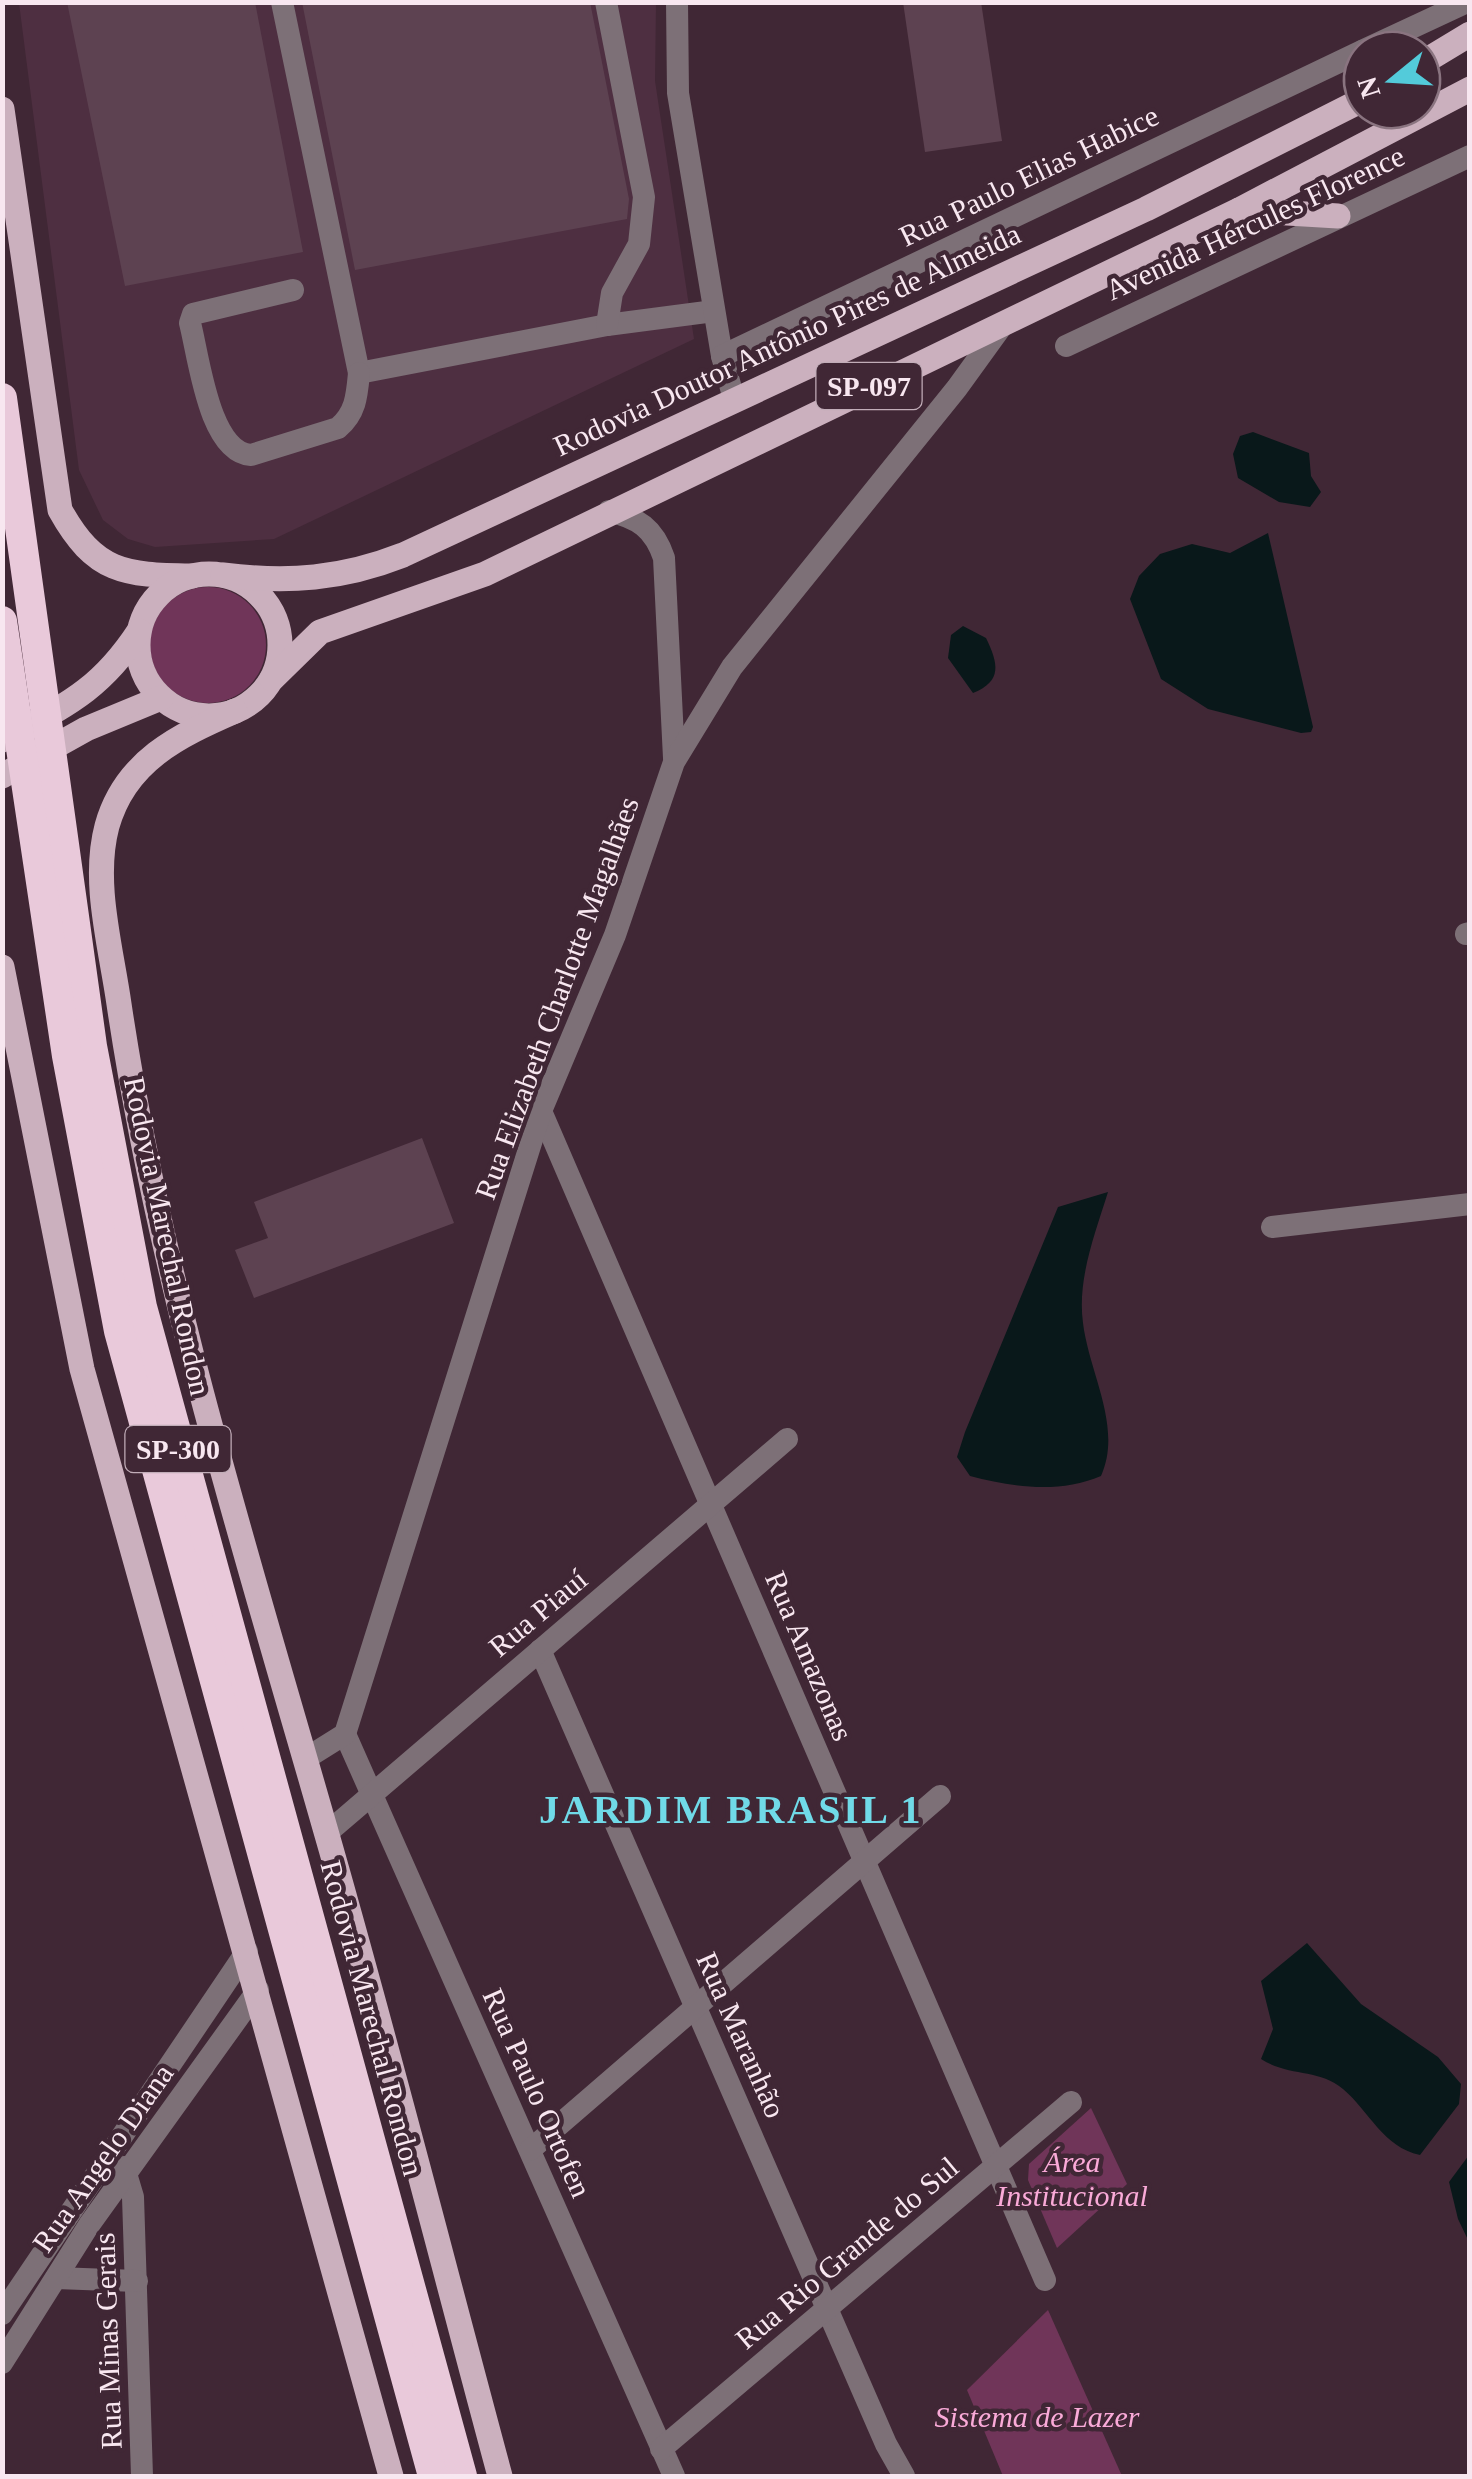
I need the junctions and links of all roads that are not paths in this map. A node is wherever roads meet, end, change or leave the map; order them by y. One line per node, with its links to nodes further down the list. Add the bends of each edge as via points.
1 (282, 2): 21 (street)
2 (606, 2): 18 (street, via 644,196 639,244 612,293)
3 (677, 2): 16 (street, via 678,93)
4 (1467, 2): 5 (street, Rua Paulo Elias Habice)
5 (1406, 30)
6 (1470, 34): 7 (main road)
7 (1442, 51)
8 (1342, 60): 20 (street, Rua Paulo Elias Habice)
9 (1470, 90): 13 (main road, SP-097)
10 (2, 109): 26 (main road, via 60,510 78,542 107,566 140,576)
11 (1342, 110): 23 (main road, Rodovia Doutor Antônio Pires de Almeida / SP-097, via 1146,209)
12 (1470, 156): 14 (street, Avenida Hércules Florence)
13 (1239, 210): 14 (main road); 17 (main road, SP-097)
14 (1338, 216): 19 (street, Avenida Hércules Florence)
15 (293, 290): 21 (street, via 193,314 190,323 223,440 238,454 251,455 338,428 356,402)
16 (714, 310): 18 (street); 20 (street)
17 (1004, 323): 24 (main road, SP-097); 33 (street, Rua Elizabeth Charlotte Magalhães, via 732,667)
18 (606, 325): 21 (street)
19 (1066, 346)
20 (722, 356): 23 (street)
21 (358, 372)
22 (2, 398): 67 (highway, Rodovia Marechal Rondon / SP-300, via 92,1046 142,1306)
23 (734, 398): 25 (main road, Rodovia Doutor Antônio Pires de Almeida / SP-097, via 368,568 306,580)
24 (609, 511): 29 (main road, SP-097, via 485,574 320,632); 33 (street, via 650,529 664,558)
25 (223, 575): 26 (main road); 29 (main road, via 261,596 273,615 279,658)
26 (192, 576): 28 (main road, via 157,596)
27 (2, 622): 66 (highway, Rodovia Marechal Rondon / SP-300, via 67,1056 119,1331)
28 (139, 631): 30 (main road, via 138,656); 32 (main road, via 113,670)
29 (272, 679): 31 (main road)
30 (161, 698): 31 (main road, via 196,715); 34 (main road, via 86,729)
31 (235, 711): 44 (main road, via 187,732 140,765 108,826 102,882 172,1288)
32 (2, 740)
33 (674, 762): 37 (street, Rua Elizabeth Charlotte Magalhães)
34 (2, 776)
35 (2, 966): 36 (main road)
36 (6, 992): 49 (main road, via 82,1369)
37 (542, 1112): 41 (street, Rua Amazonas); 43 (street, Rua Elizabeth Charlotte Magalhães)
38 (1470, 1204): 39 (street)
39 (1272, 1227)
40 (787, 1440): 41 (street, Rua Piauí)
41 (711, 1505): 42 (street, Rua Piauí); 48 (street, Rua Amazonas)
42 (540, 1650): 45 (street, Rua Piauí); 51 (street, Rua Maranhão)
43 (345, 1734): 44 (street); 45 (street, Rua Paulo Ortofen)
44 (305, 1758): 47 (main road)
45 (372, 1794): 47 (street, Rua Piauí); 53 (street, Rua Paulo Ortofen)
46 (940, 1796): 48 (street)
47 (327, 1833): 68 (main road)
48 (864, 1858): 51 (street); 55 (street, Rua Amazonas)
49 (247, 1951): 50 (main road); 54 (street, Rua Angelo Diana)
50 (258, 1990): 56 (street, Rua Angelo Diana); 65 (main road)
51 (695, 2006): 53 (street); 60 (street, Rua Maranhão)
52 (1071, 2102): 55 (street, Rua Rio Grande do Sul)
53 (530, 2150): 63 (street, Rua Paulo Ortofen)
54 (109, 2151): 56 (street); 61 (street, Rua Angelo Diana)
55 (996, 2166): 58 (street, Rua Amazonas); 60 (street, Rua Rio Grande do Sul)
56 (127, 2173): 57 (street, Rua Angelo Diana); 59 (street, Rua Minas Gerais)
57 (56, 2278): 59 (street); 62 (street, Rua Angelo Diana)
58 (1045, 2280)
59 (136, 2281): 64 (street, Rua Minas Gerais)
60 (827, 2309): 63 (street, Rua Rio Grande do Sul); 70 (street, Rua Maranhão)
61 (2, 2314)
62 (2, 2363)
63 (661, 2449): 69 (street, Rua Paulo Ortofen)
64 (142, 2476)
65 (390, 2476)
66 (433, 2476)
67 (462, 2476)
68 (500, 2476)
69 (674, 2476)
70 (904, 2476)

